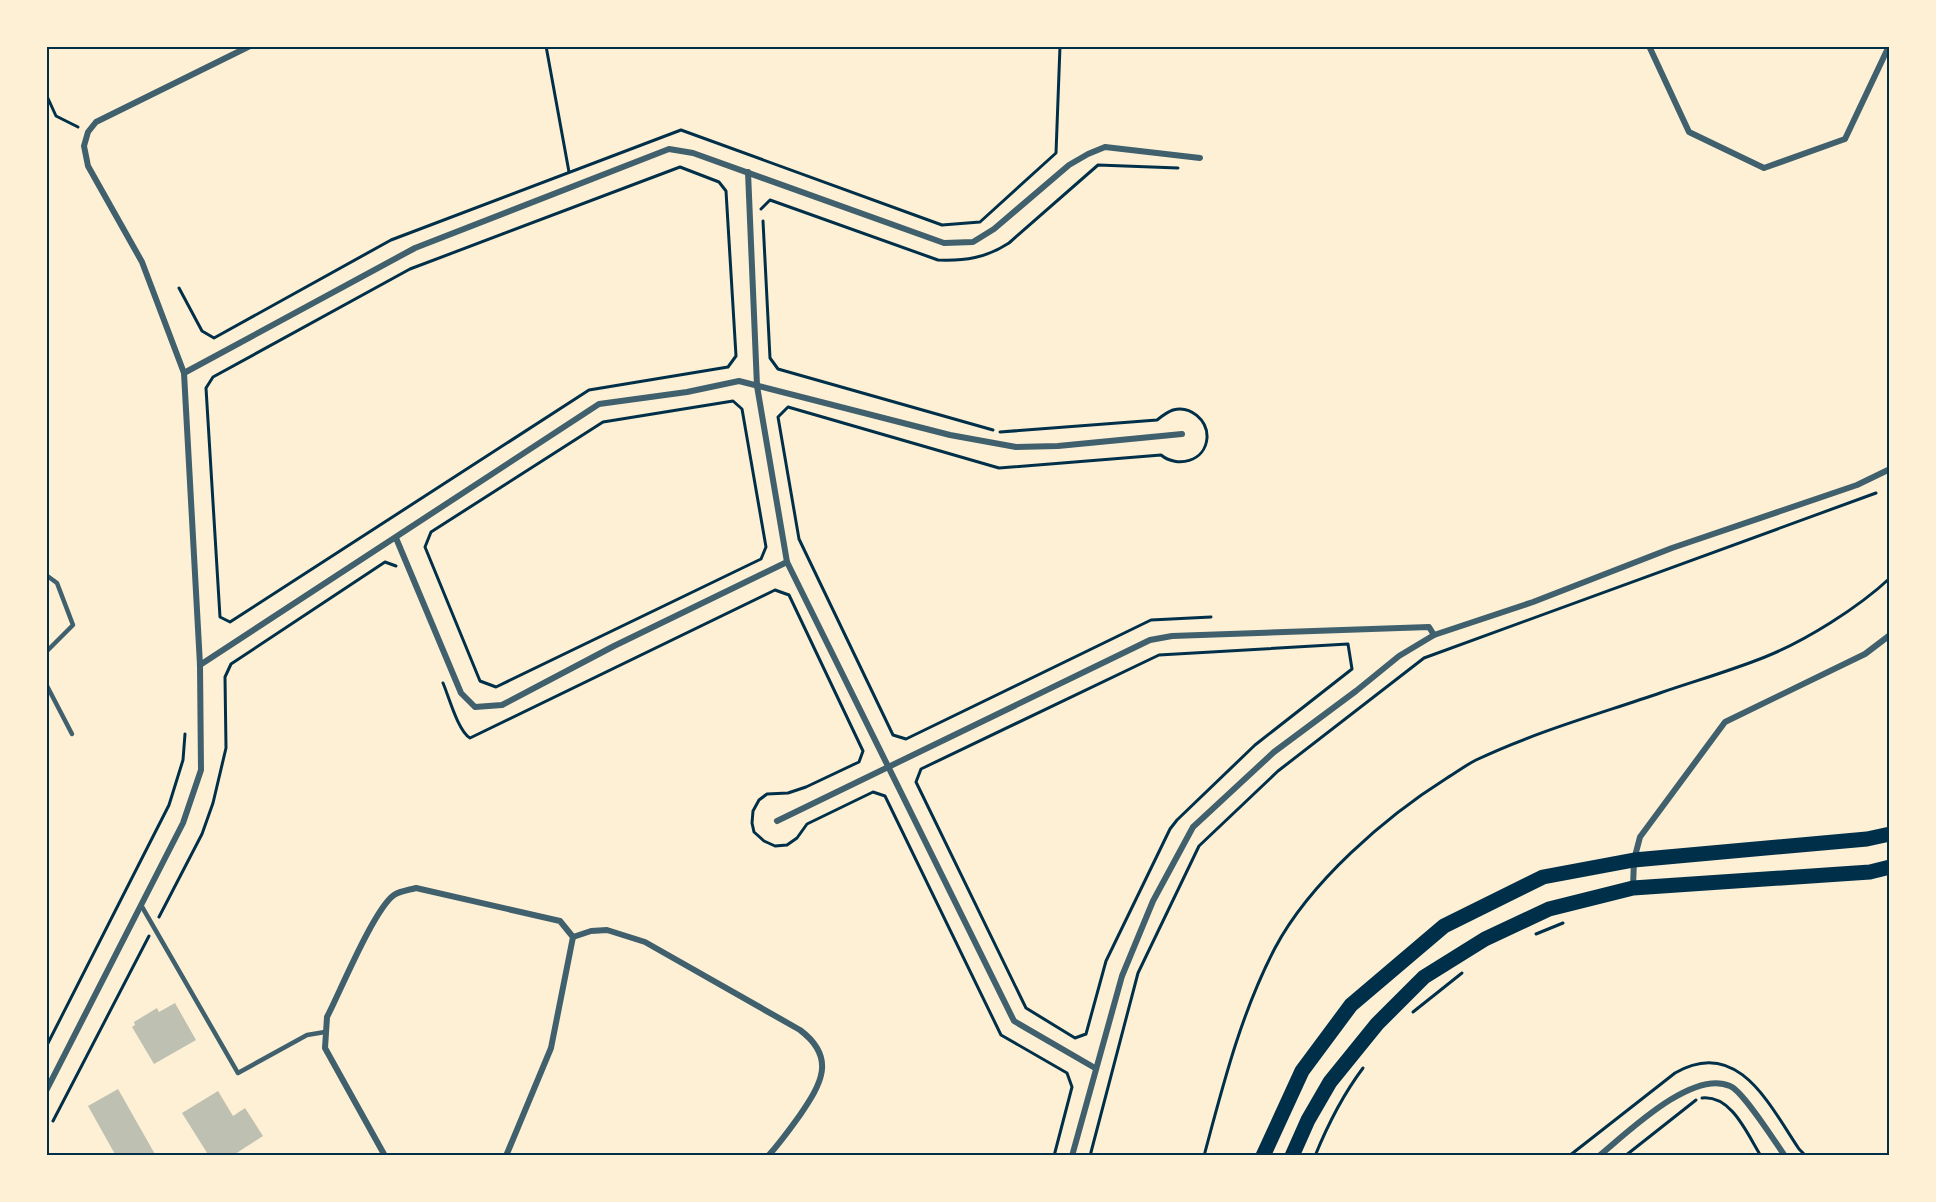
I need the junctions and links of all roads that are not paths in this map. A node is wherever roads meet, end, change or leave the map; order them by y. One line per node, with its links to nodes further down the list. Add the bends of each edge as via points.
1 (250, 46): 6 (street, via 96,122 84,146 87,166 142,262)
2 (1649, 46): 3 (street, via 1689,132 1764,168 1845,139)
3 (1889, 46)
4 (1200, 158): 5 (street, via 1105,147 1069,165 973,242 944,243)
5 (748, 172): 6 (street, via 669,149 415,248); 7 (street)
6 (184, 374): 16 (street)
7 (757, 386): 8 (street, via 950,435 1016,447); 10 (street, via 739,381 599,405); 11 (street)
8 (1182, 434)
9 (1890, 469): 13 (street, via 1857,485)
10 (396, 538): 11 (street, via 461,693 476,707 502,705); 16 (street)
11 (787, 562): 19 (street)
12 (46, 575): 15 (lane, via 57,583 73,625)
13 (1434, 635): 19 (street, via 1430,627 1370,628 1150,640); 28 (street, via 1399,656 1274,752 1193,827 1153,901 1122,976)
14 (1890, 635): 22 (street, via 1865,654 1725,722 1640,837)
15 (46, 652)
16 (200, 665): 25 (street, via 201,770 183,823)
17 (46, 684): 18 (lane)
18 (72, 734)
19 (889, 768): 20 (street); 28 (street, via 1014,1021)
20 (777, 821)
21 (1890, 834): 22 (main road)
22 (1634, 860): 24 (street); 34 (main road, via 1543,877 1444,926 1351,1005 1302,1071)
23 (1890, 867): 24 (main road, via 1870,872)
24 (1633, 888): 35 (main road, via 1549,909 1485,939 1424,977 1377,1024 1330,1082)
25 (141, 905): 27 (lane, via 238,1073 307,1035); 29 (street)
26 (573, 937): 27 (street, via 560,921 542,916 416,888 396,893 374,923 327,1017); 31 (street, via 551,1048); 32 (street, via 607,930 645,942 810,1037 818,1047 822,1066 819,1087)
27 (325, 1032): 30 (street, via 325,1048)
28 (1095, 1068): 33 (street)
29 (46, 1091)
30 (385, 1155)
31 (506, 1155)
32 (768, 1155)
33 (1072, 1155)
34 (1263, 1155)
35 (1292, 1155)
36 (1599, 1155): 37 (street, via 1668,1101 1692,1087 1711,1083 1730,1086 1740,1094)
37 (1785, 1155)

